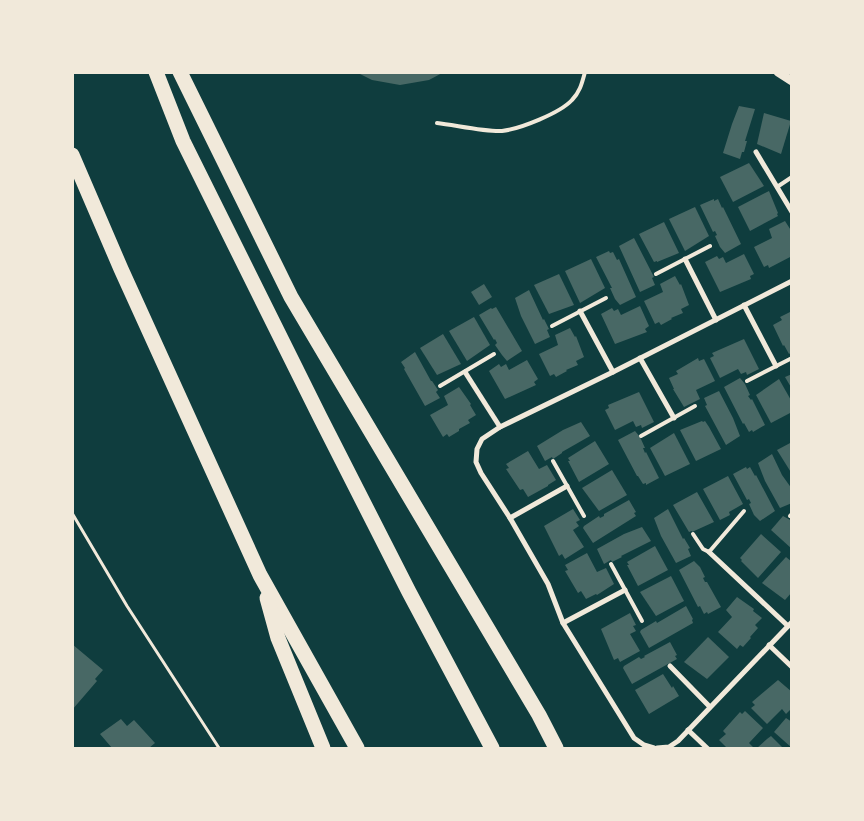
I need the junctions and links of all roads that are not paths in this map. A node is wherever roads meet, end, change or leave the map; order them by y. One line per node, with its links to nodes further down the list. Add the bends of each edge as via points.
1 (156, 72): 53 (highway, via 183,141 320,417)
2 (180, 72): 54 (highway, via 291,296)
3 (585, 72): 6 (lane, via 572,101 526,125 501,131)
4 (778, 72): 5 (street)
5 (792, 81)
6 (437, 123)
7 (756, 152): 10 (street)
8 (72, 155): 41 (highway)
9 (792, 177): 10 (lane)
10 (777, 187): 11 (street)
11 (792, 212)
12 (710, 246): 13 (lane)
13 (685, 259): 14 (lane); 19 (street)
14 (656, 274)
15 (792, 281): 17 (street)
16 (606, 298): 18 (lane)
17 (744, 305): 19 (street); 24 (street)
18 (580, 311): 20 (lane); 26 (street)
19 (716, 320): 22 (street)
20 (552, 326)
21 (494, 354): 25 (lane)
22 (640, 358): 26 (street); 30 (street)
23 (792, 358): 24 (lane)
24 (776, 366): 27 (lane)
25 (464, 372): 28 (lane); 31 (street)
26 (612, 372): 31 (street)
27 (747, 382)
28 (440, 386)
29 (695, 406): 30 (lane)
30 (674, 418): 32 (lane)
31 (500, 427): 37 (street, via 482,439 476,462)
32 (641, 436)
33 (553, 461): 34 (lane)
34 (567, 486): 36 (lane); 37 (street)
35 (744, 511): 39 (lane)
36 (584, 516)
37 (510, 518): 44 (street, via 548,584)
38 (693, 534): 39 (lane)
39 (709, 552): 45 (street)
40 (611, 564): 42 (lane)
41 (260, 575): 51 (highway, via 278,638); 52 (highway)
42 (625, 590): 43 (lane); 44 (street)
43 (642, 621)
44 (563, 623): 55 (street, via 634,738)
45 (790, 624): 46 (street)
46 (769, 645): 48 (street); 49 (street)
47 (670, 666): 49 (street)
48 (792, 667)
49 (710, 707): 50 (street)
50 (688, 730): 55 (street, via 669,747); 56 (street)
51 (323, 748)
52 (358, 748)
53 (492, 748)
54 (556, 748)
55 (656, 748)
56 (707, 748)

